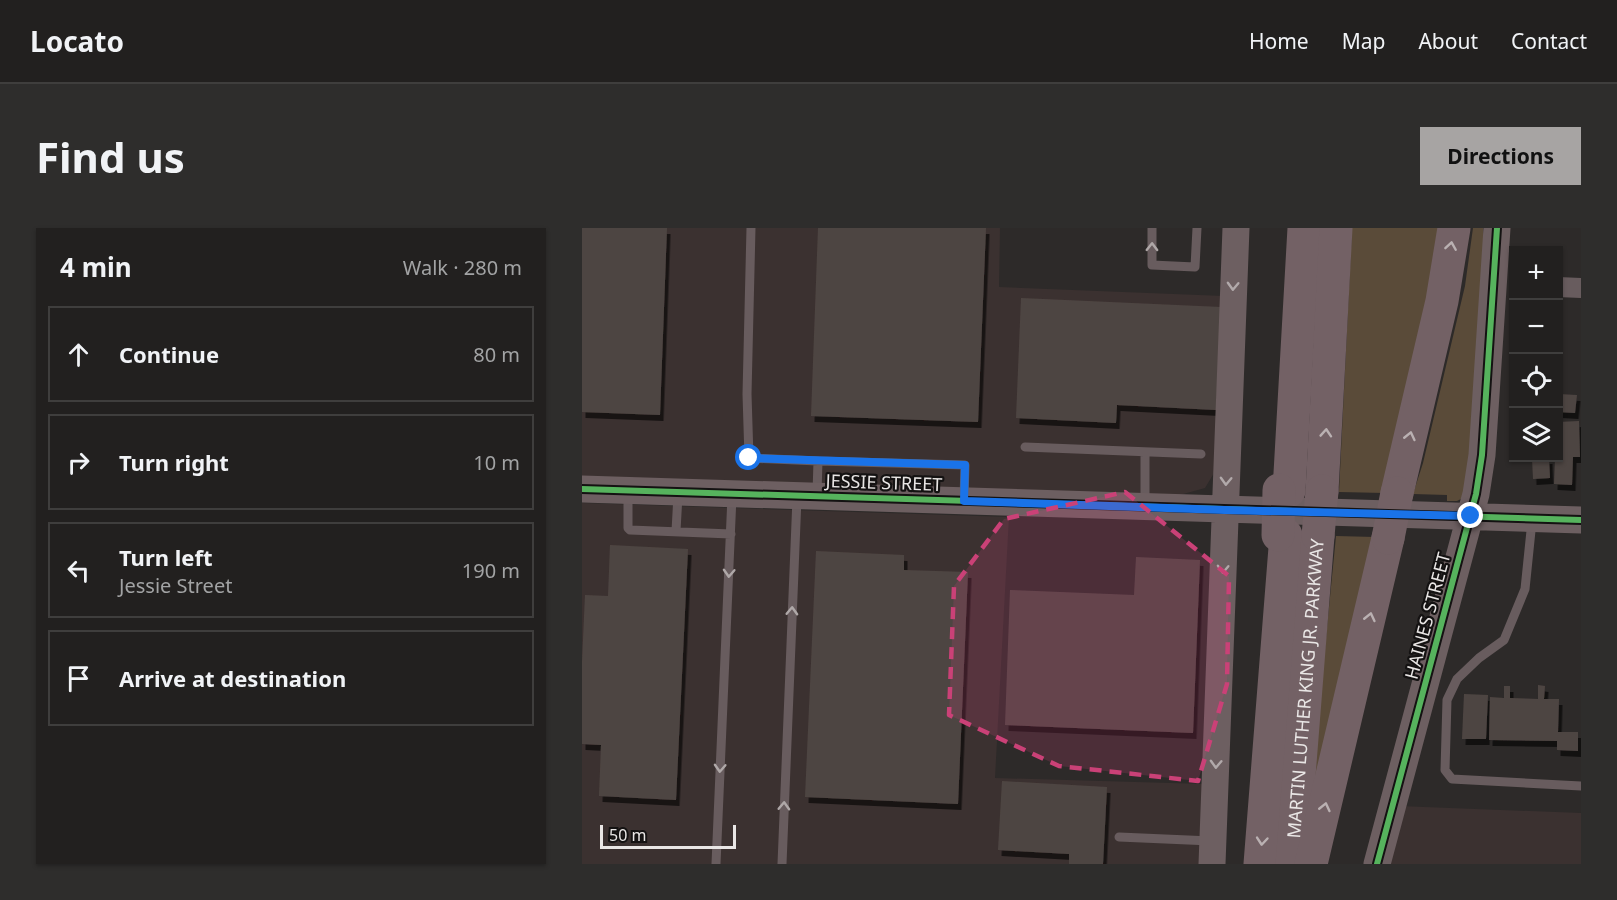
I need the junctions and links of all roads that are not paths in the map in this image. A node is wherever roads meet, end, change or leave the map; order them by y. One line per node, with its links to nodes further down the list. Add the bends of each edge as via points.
1 (751, 228): 15 (lane, via 749,458)
2 (1152, 228): 3 (lane, one-way to 2, via 1195,267 1152,265)
3 (1197, 228)
4 (1236, 228): 24 (street, one-way to 24)
5 (1283, 228): 18 (highway)
6 (1304, 228): 18 (highway, MARTIN LUTHER KING JR. PARKWAY)
7 (1336, 228): 36 (highway, MARTIN LUTHER KING JR. PARKWAY, one-way to 7, bridge, via 1322,491)
8 (1454, 228): 37 (highway, one-way to 8, bridge, via 1442,301)
9 (1497, 228): 25 (street, HAINES STREET, via 1482,454)
10 (1563, 287): 11 (street)
11 (1581, 288)
12 (1025, 447): 13 (lane)
13 (1145, 452): 14 (lane); 23 (lane)
14 (1201, 454)
15 (818, 460): 21 (lane); 22 (lane, via 965,465)
16 (582, 489): 17 (street, JESSIE STREET)
17 (628, 490): 19 (street, JESSIE STREET); 28 (lane, via 630,530)
18 (1284, 490): 35 (highway, MARTIN LUTHER KING JR. PARKWAY, one-way to 35, via 1275,678)
19 (678, 492): 20 (street, JESSIE STREET); 28 (lane)
20 (732, 493): 21 (street, JESSIE STREET); 29 (lane)
21 (807, 496): 22 (street, JESSIE STREET); 34 (lane, one-way to 21)
22 (964, 501): 23 (street, JESSIE STREET)
23 (1144, 507): 24 (street, JESSIE STREET)
24 (1225, 510): 25 (street, JESSIE STREET); 32 (street, one-way to 32)
25 (1471, 516): 26 (street, JESSIE STREET); 38 (street, HAINES STREET)
26 (1532, 518): 27 (street, JESSIE STREET); 30 (lane, via 1525,589 1504,640 1457,679 1447,700 1445,770 1452,779)
27 (1581, 520)
28 (676, 531): 29 (lane)
29 (730, 534): 33 (lane, one-way to 33)
30 (1581, 786)
31 (1119, 837): 32 (lane)
32 (1213, 852)
33 (716, 864)
34 (782, 864)
35 (1260, 864)
36 (1292, 864)
37 (1311, 864)
38 (1377, 864)

